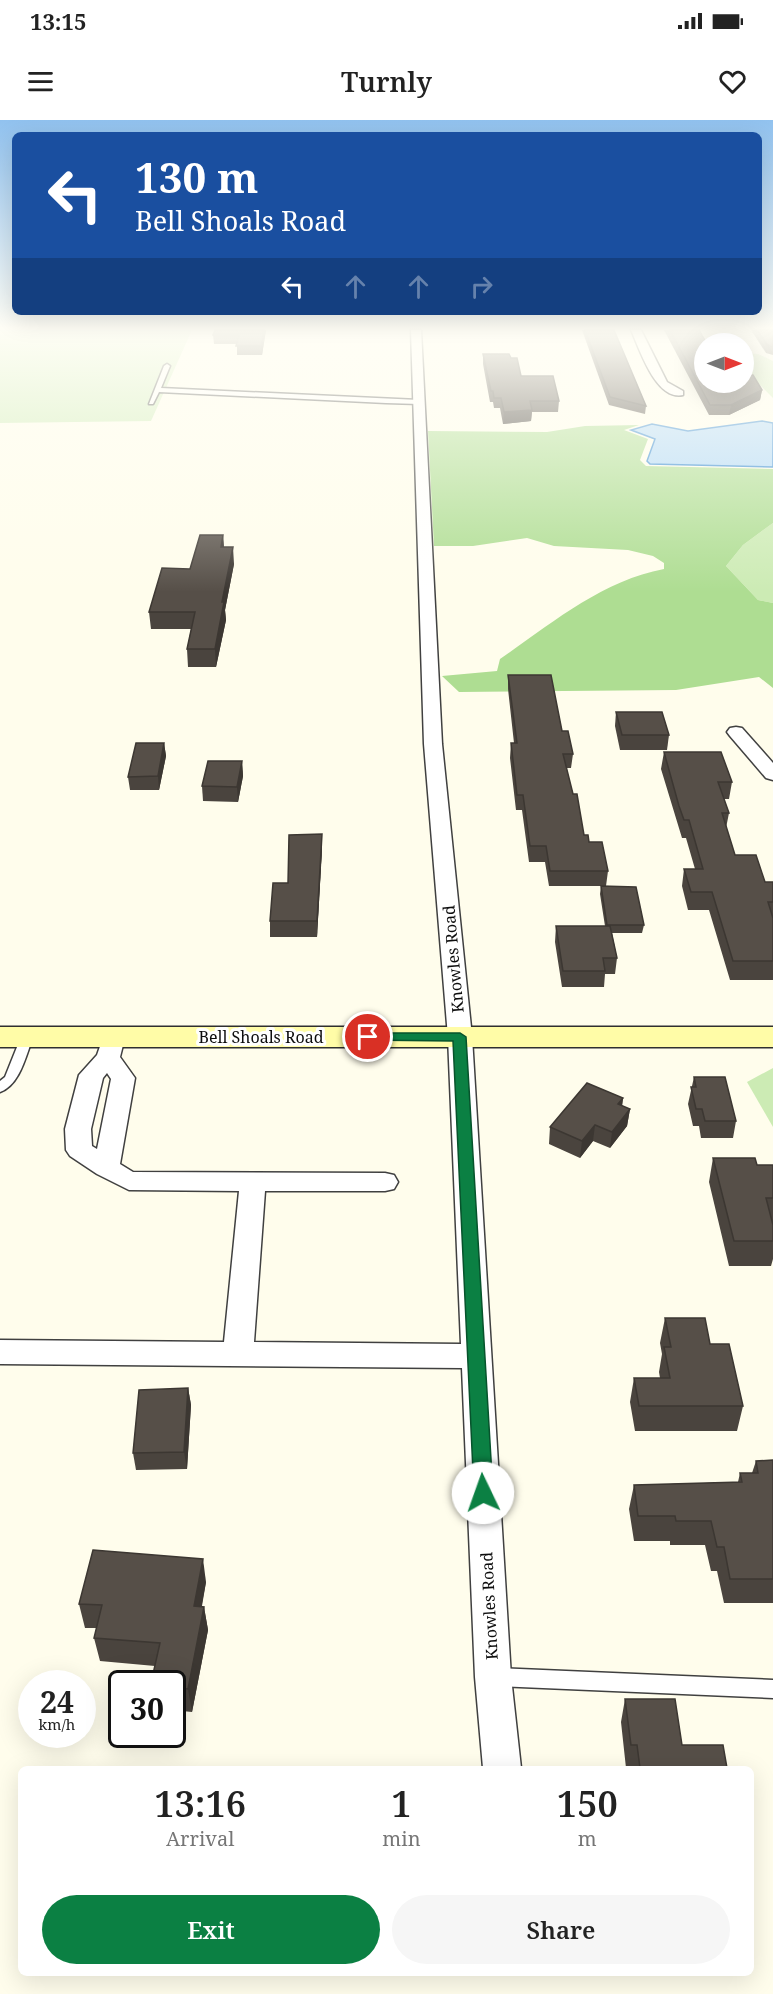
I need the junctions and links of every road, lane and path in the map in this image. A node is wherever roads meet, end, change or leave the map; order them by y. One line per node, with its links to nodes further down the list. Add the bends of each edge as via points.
1 (420, 417): 5 (street, Knowles Road, via 434,744)
2 (736, 732): 3 (street)
3 (773, 774)
4 (13, 1037): 7 (main road, Bell Shoals Road); 8 (lane, via 10,1079)
5 (460, 1037): 6 (main road, Bell Shoals Road); 7 (main road, Bell Shoals Road); 16 (street, Knowles Road)
6 (773, 1037)
7 (110, 1048): 9 (street, via 91,1075); 10 (street, via 123,1078)
8 (0, 1088)
9 (80, 1121): 10 (street); 11 (street, via 79,1150)
10 (116, 1121): 11 (street)
11 (106, 1168): 12 (street, via 129,1181)
12 (253, 1182): 13 (street); 15 (street)
13 (385, 1182)
14 (0, 1352): 15 (street)
15 (238, 1354): 16 (street)
16 (476, 1356): 17 (street, Knowles Road)
17 (493, 1677): 18 (lane); 19 (street, Knowles Road)
18 (773, 1689)
19 (502, 1766)

